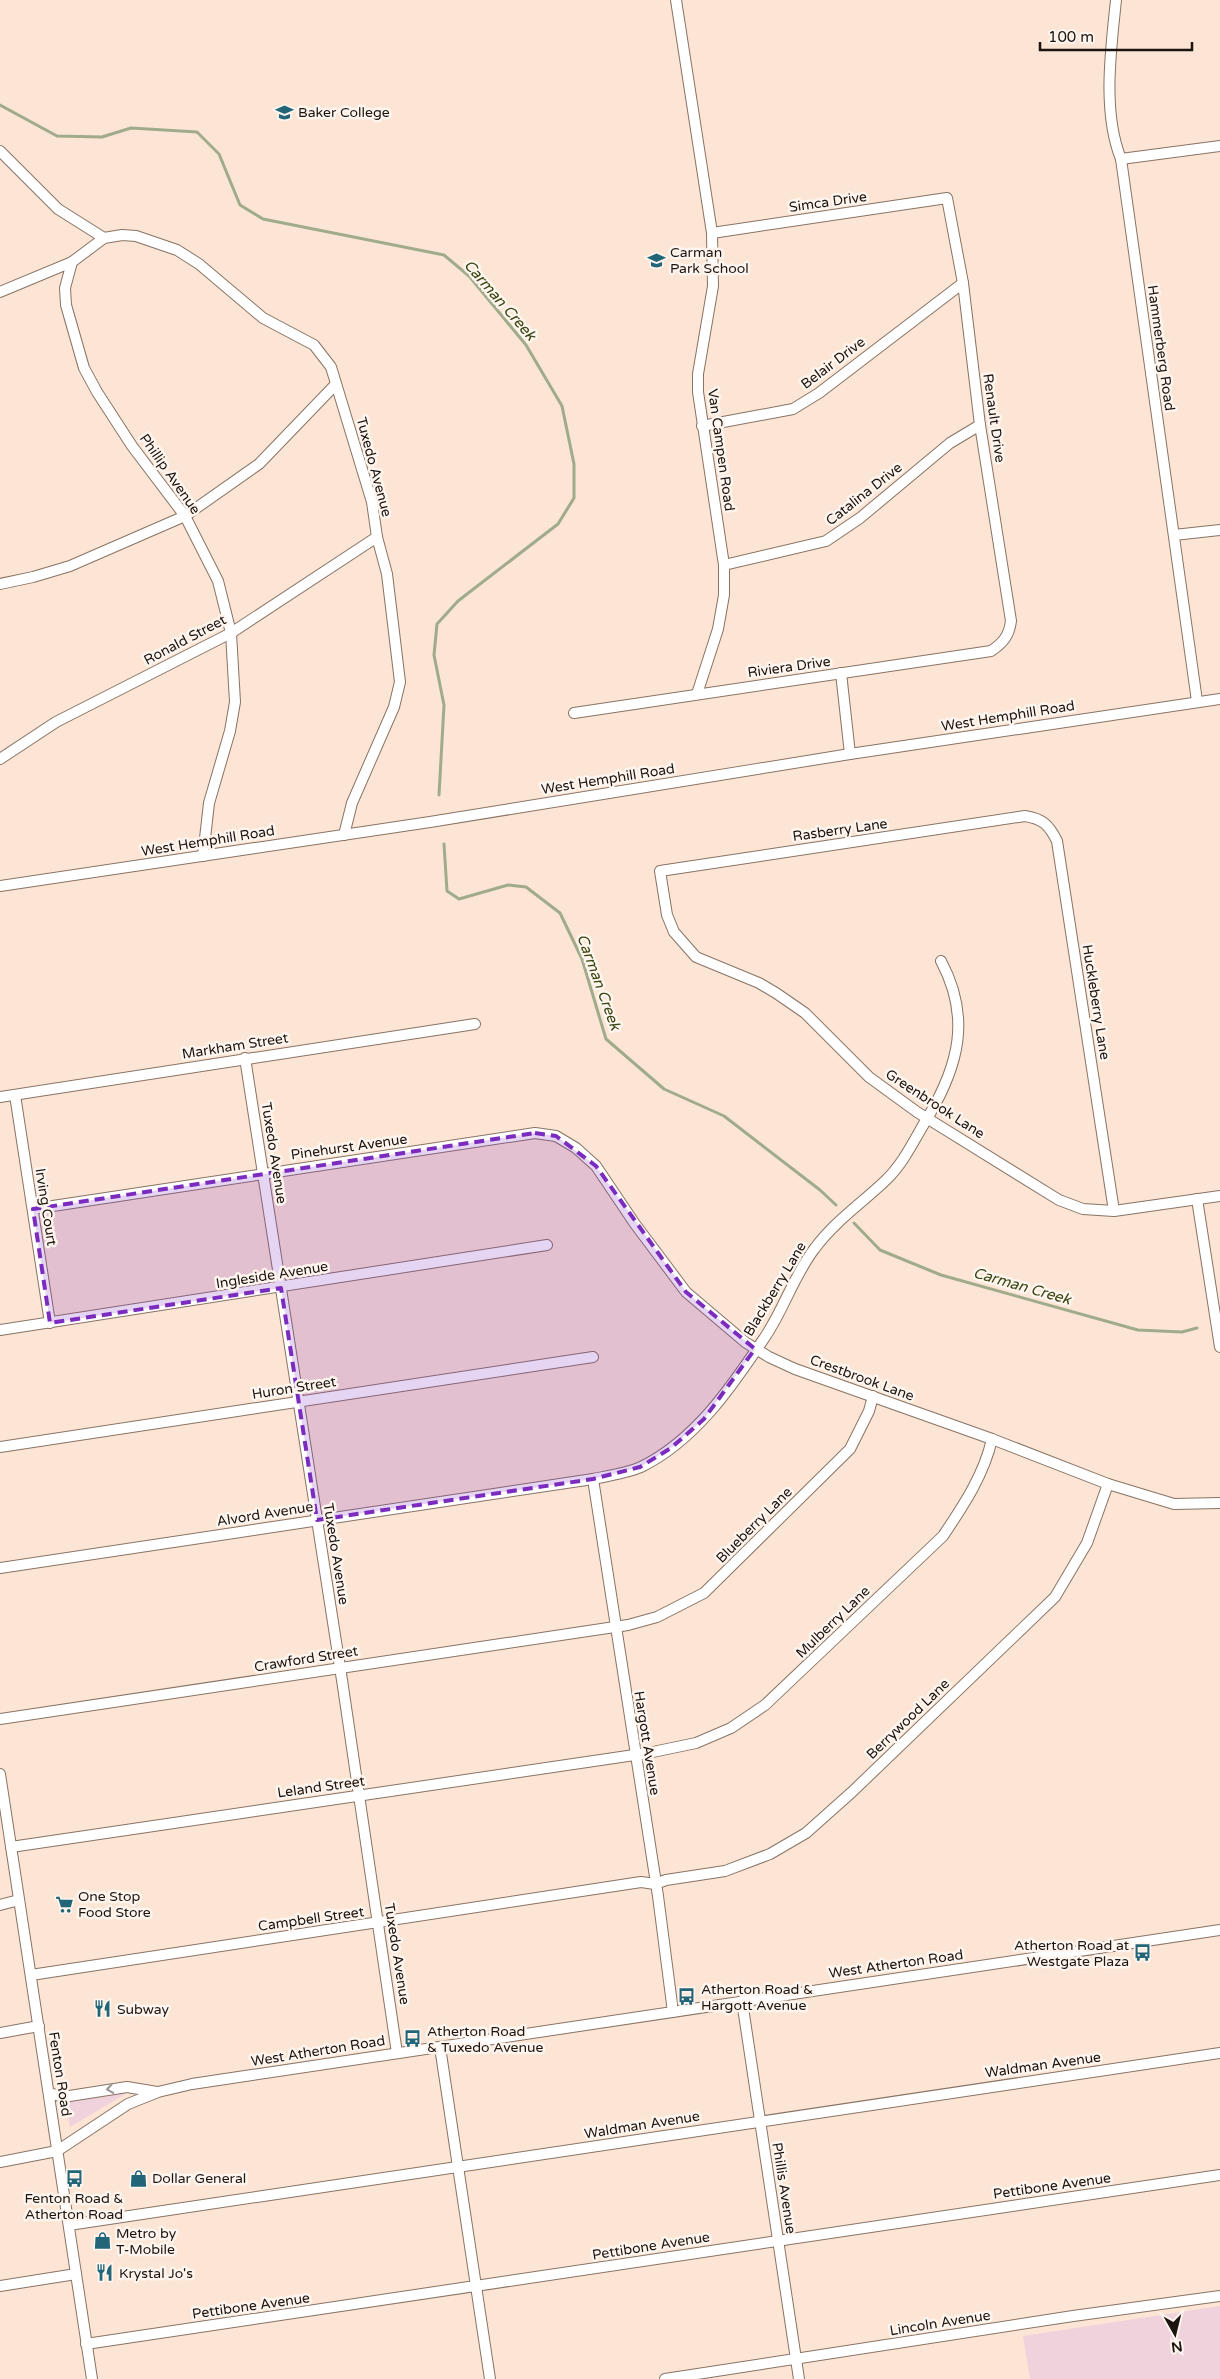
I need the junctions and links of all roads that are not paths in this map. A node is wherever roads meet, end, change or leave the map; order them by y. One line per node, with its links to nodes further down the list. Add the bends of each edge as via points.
1 (676, 0): 7 (street, Van Campen Road)
2 (1116, 0): 5 (street, Hammerberg Road, via 1111,49 1111,119 1113,141)
3 (1220, 146): 5 (street)
4 (0, 151): 8 (street, via 58,209)
5 (1121, 159): 17 (street, Hammerberg Road)
6 (947, 198): 7 (street, Simca Drive); 10 (street, Renault Drive)
7 (712, 233): 14 (street, Van Campen Road, via 713,286 698,374)
8 (104, 238): 9 (street); 12 (street, Tuxedo Avenue, via 136,236 177,250 199,264 263,318 314,345 331,367)
9 (72, 262): 11 (street); 15 (street, Phillip Avenue, via 64,288 84,368 132,446)
10 (963, 282): 13 (street, Renault Drive); 14 (street, Belair Drive, via 793,409)
11 (0, 292)
12 (336, 384): 15 (street, via 259,464); 18 (street, Tuxedo Avenue, via 372,502)
13 (980, 425): 19 (street, Catalina Drive, via 950,443 826,542); 22 (street, Renault Drive, via 1011,621)
14 (702, 426): 19 (street, Van Campen Road)
15 (184, 516): 20 (street, via 70,566); 21 (street, Phillip Avenue, via 218,581)
16 (1220, 530): 17 (street)
17 (1174, 534): 26 (street, Hammerberg Road)
18 (378, 537): 21 (street, Ronald Street); 31 (street, Tuxedo Avenue, via 387,574 400,682 394,707 352,803)
19 (724, 564): 24 (street, Van Campen Road, via 724,595 718,629)
20 (0, 584)
21 (231, 633): 29 (street, Ronald Street, via 56,722); 32 (street, Phillip Avenue, via 235,702 230,731 208,803)
22 (1004, 641): 23 (street, Riviera Drive, via 991,651)
23 (841, 673): 24 (street, Riviera Drive); 28 (street)
24 (697, 694): 27 (street, Riviera Drive)
25 (1220, 699): 26 (street, West Hemphill Road)
26 (1197, 701): 28 (street, West Hemphill Road)
27 (574, 713)
28 (850, 754): 31 (street, West Hemphill Road)
29 (0, 759)
30 (1025, 816): 33 (street, Rasberry Lane); 46 (street, Huckleberry Lane, via 1043,821 1051,828 1057,841)
31 (344, 835): 32 (street, West Hemphill Road)
32 (203, 856): 34 (street, West Hemphill Road)
33 (660, 871): 40 (street, Greenbrook Lane, via 667,915 674,932 696,957 759,983 805,1013 869,1077)
34 (0, 886)
35 (941, 961): 40 (street, Blackberry Lane, via 957,998 958,1041 952,1068)
36 (475, 1024): 37 (street, Markham Street)
37 (245, 1058): 38 (street, Markham Street); 42 (street, Tuxedo Avenue)
38 (15, 1095): 39 (street, Markham Street); 45 (street, Irving Court)
39 (0, 1097)
40 (928, 1118): 46 (street, Greenbrook Lane, via 1059,1200 1083,1209); 52 (street, Blackberry Lane, via 887,1179 842,1216 814,1248 765,1337)
41 (576, 1148): 42 (street, Pinehurst Avenue, via 556,1136 536,1133); 52 (street, Crestbrook Lane, via 596,1166 634,1224 686,1292)
42 (263, 1173): 45 (street, Pinehurst Avenue); 48 (street, Tuxedo Avenue)
43 (1220, 1196): 44 (street, Greenbrook Lane)
44 (1197, 1199): 46 (street, Greenbrook Lane); 51 (street)
45 (33, 1209): 49 (street, Irving Court)
46 (1114, 1211)
47 (547, 1245): 48 (street, Ingleside Avenue)
48 (281, 1288): 49 (street, Ingleside Avenue); 55 (street, Tuxedo Avenue)
49 (50, 1323): 50 (street, Ingleside Avenue)
50 (0, 1330)
51 (1220, 1347)
52 (755, 1349): 54 (street, Crestbrook Lane, via 795,1369); 58 (street, Blackberry Lane, via 750,1362 704,1420 671,1448 640,1467)
53 (593, 1357): 55 (street, Huron Street)
54 (873, 1396): 56 (street, Crestbrook Lane); 63 (street, Blueberry Lane, via 850,1449 704,1593 657,1617)
55 (299, 1402): 57 (street, Huron Street); 61 (street, Tuxedo Avenue)
56 (992, 1440): 59 (street, Crestbrook Lane); 66 (street, Mulberry Lane, via 964,1505 943,1536 765,1705 731,1728 696,1743)
57 (0, 1447)
58 (593, 1479): 61 (street, Alvord Avenue); 63 (street, Hargott Avenue)
59 (1108, 1484): 60 (street, Crestbrook Lane, via 1174,1504); 70 (street, Berrywood Lane, via 1087,1543 1055,1596 813,1827 770,1854 725,1871)
60 (1220, 1503)
61 (317, 1520): 62 (street, Alvord Avenue); 64 (street, Tuxedo Avenue)
62 (0, 1568)
63 (615, 1626): 64 (street, Crawford Street); 66 (street, Hargott Avenue)
64 (340, 1667): 65 (street, Crawford Street); 68 (street, Tuxedo Avenue)
65 (0, 1719)
66 (635, 1754): 68 (street, Leland Street); 70 (street, Hargott Avenue)
67 (0, 1777): 69 (street, Fenton Road)
68 (360, 1796): 69 (street, Leland Street); 73 (street, Tuxedo Avenue)
69 (11, 1847): 71 (street, Fenton Road)
70 (654, 1884): 73 (street, Campbell Street, via 642,1882); 77 (street, Hargott Avenue)
71 (19, 1900): 72 (street); 75 (street, Fenton Road)
72 (0, 1905)
73 (379, 1923): 75 (street, Campbell Street); 81 (street, Tuxedo Avenue)
74 (1220, 1930): 76 (street, West Atherton Road)
75 (31, 1975): 78 (street, Fenton Road)
76 (742, 2001): 77 (street, West Atherton Road); 85 (street, Phillis Avenue)
77 (672, 2012): 80 (street, West Atherton Road)
78 (39, 2026): 79 (street); 84 (street, Fenton Road)
79 (0, 2033)
80 (440, 2047): 81 (street, West Atherton Road); 88 (street)
81 (397, 2053): 83 (street, West Atherton Road)
82 (1220, 2053): 85 (street, Waldman Avenue)
83 (158, 2092): 84 (street, one-way to 84, via 127,2087 63,2097); 86 (street, West Atherton Road, via 116,2111)
84 (49, 2093): 86 (street, Fenton Road)
85 (760, 2121): 88 (street, Waldman Avenue); 91 (street, Phillis Avenue)
86 (57, 2151): 87 (street, West Atherton Road); 90 (street, Fenton Road)
87 (0, 2162)
88 (458, 2167): 90 (street, Waldman Avenue); 94 (street)
89 (1220, 2175): 91 (street, Pettibone Avenue)
90 (69, 2226): 92 (street, Fenton Road)
91 (778, 2240): 94 (street, Pettibone Avenue); 97 (street, Phillis Avenue)
92 (76, 2274): 93 (street); 96 (street, Fenton Road)
93 (0, 2286)
94 (476, 2286): 96 (street, Pettibone Avenue); 99 (street)
95 (1220, 2296): 97 (street, Lincoln Avenue)
96 (86, 2344): 98 (street, Fenton Road)
97 (796, 2359): 100 (street, Lincoln Avenue); 101 (street, Phillis Avenue)
98 (92, 2379)
99 (490, 2379)
100 (665, 2379)
101 (799, 2379)

